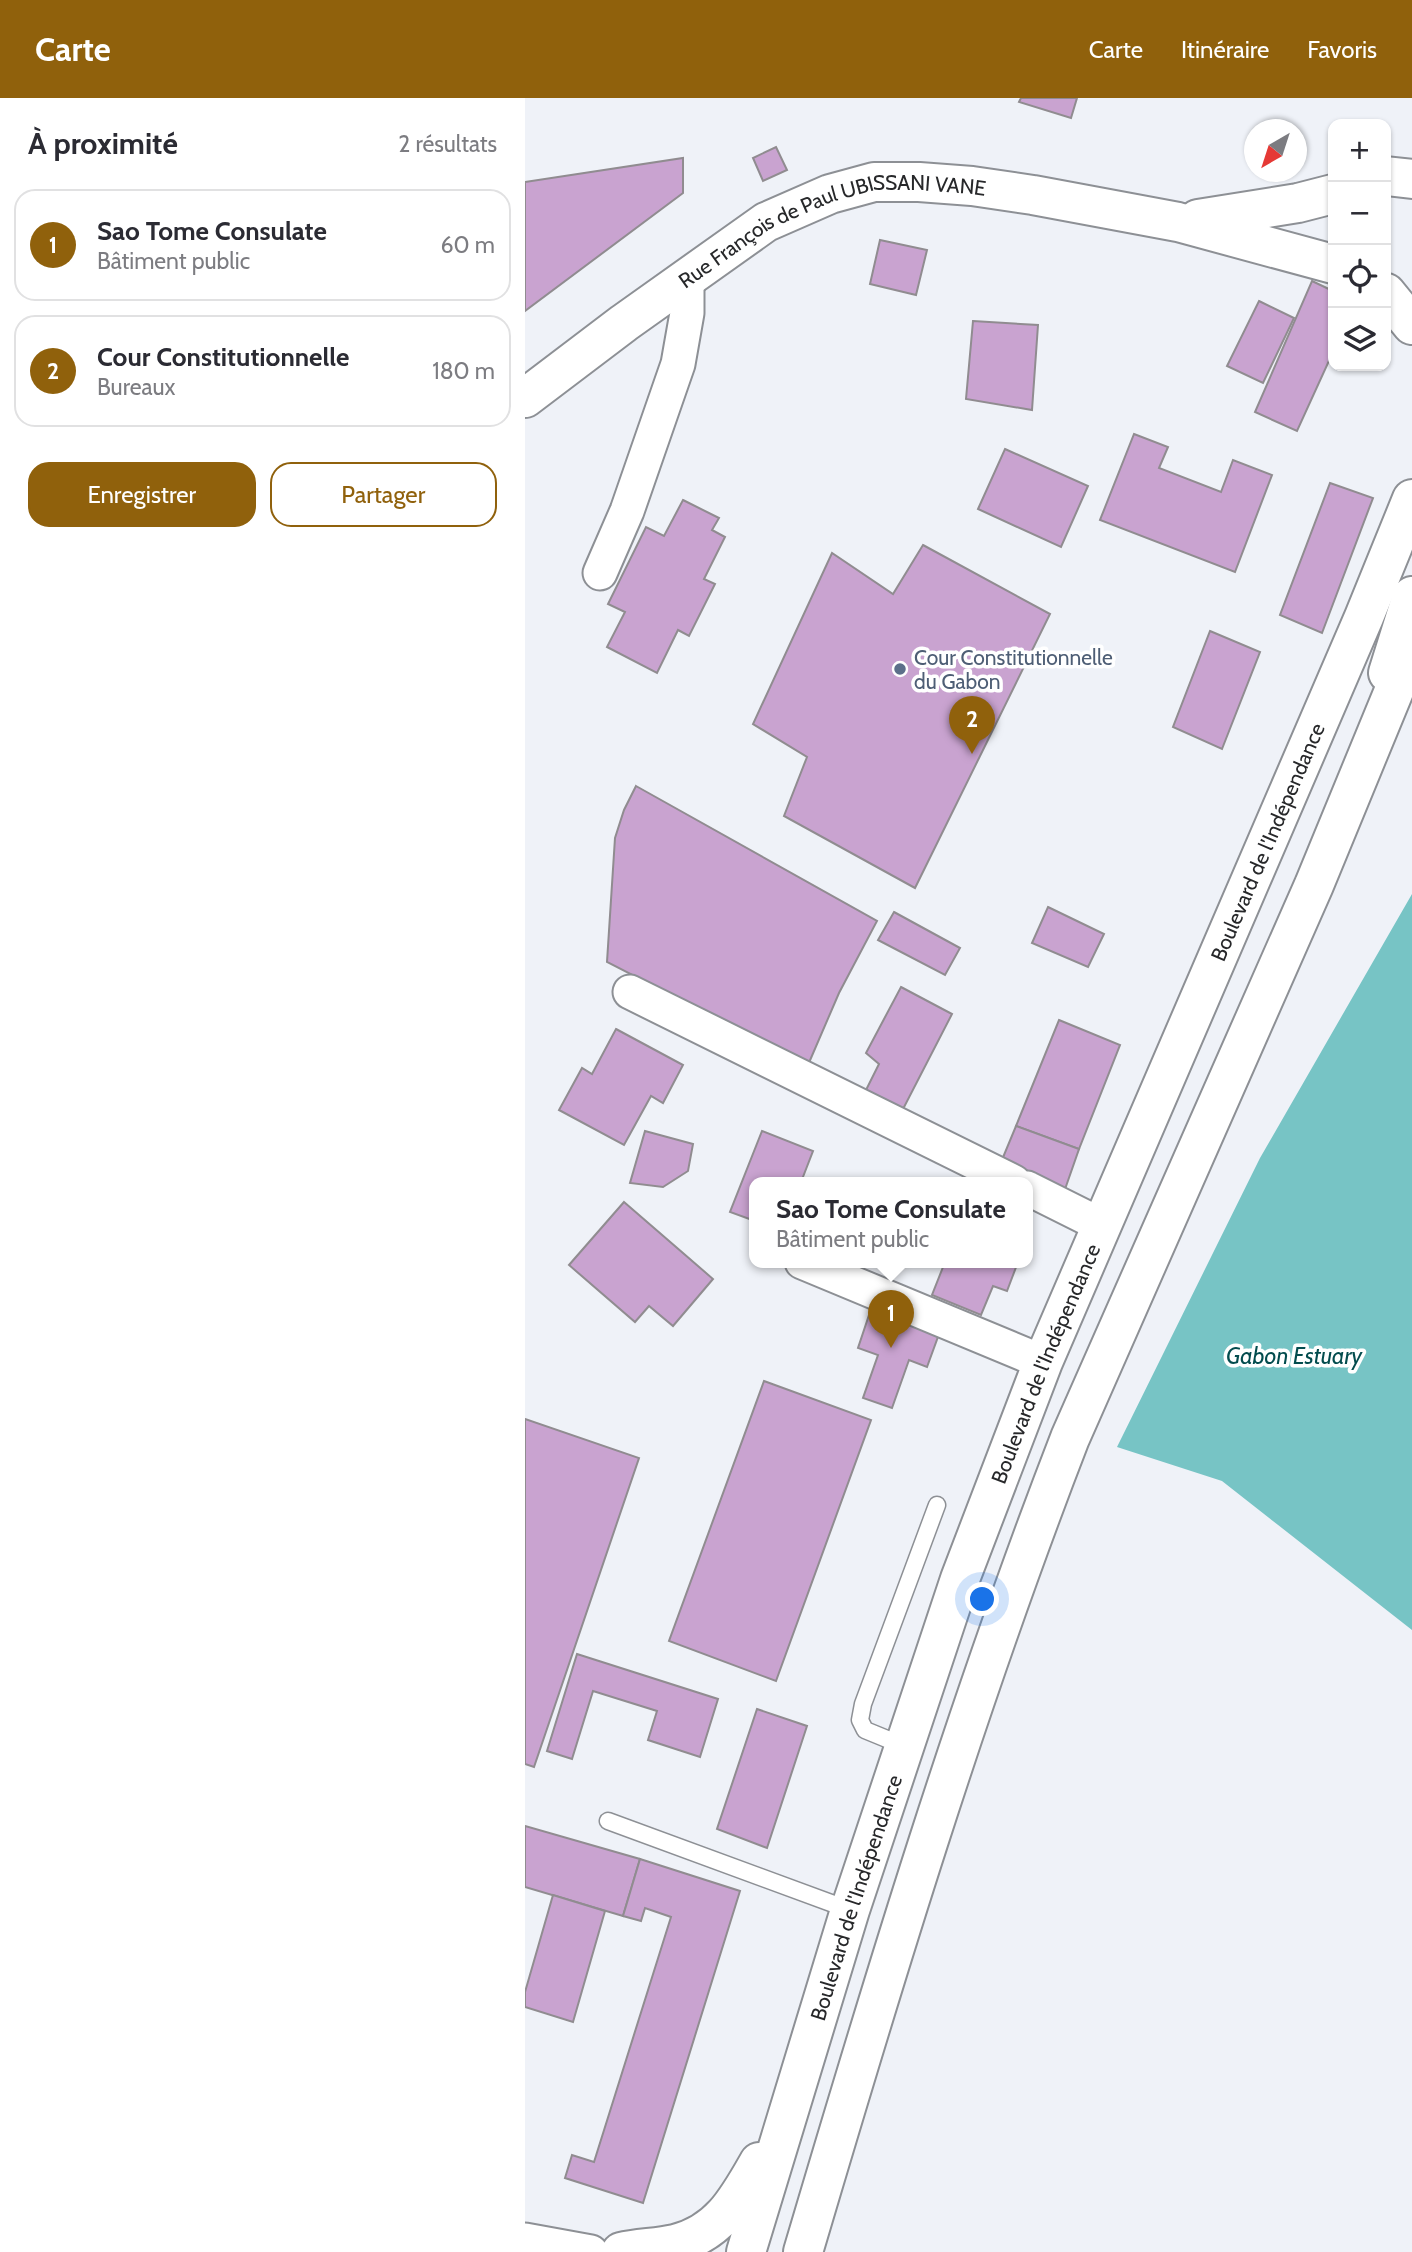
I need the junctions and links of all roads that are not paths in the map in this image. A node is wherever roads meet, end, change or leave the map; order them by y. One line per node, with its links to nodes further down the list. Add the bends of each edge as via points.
1 (1328, 195): 2 (main road)
2 (1178, 222): 3 (main road); 4 (main road, Rue François de Paul UBISSANI VANE, via 972,186 874,182 830,194 766,222)
3 (1328, 263)
4 (687, 277): 9 (main road, Rue François de Paul UBISSANI VANE); 11 (street, via 687,313 678,364 627,511)
5 (1391, 289): 6 (main road)
6 (1412, 295)
7 (1391, 299): 8 (main road)
8 (1412, 325)
9 (525, 398)
10 (1412, 499): 18 (main road, Boulevard de l'Indépendance)
11 (600, 573)
12 (1412, 596): 14 (main road, via 1389,669)
13 (1412, 647): 14 (main road)
14 (1384, 717): 30 (main road, via 1038,1520 976,1696)
15 (629, 992): 16 (street)
16 (1004, 1177)
17 (1033, 1191): 18 (street)
18 (1103, 1226): 20 (main road, Boulevard de l'Indépendance)
19 (816, 1268): 20 (street)
20 (1043, 1362): 22 (main road, Boulevard de l'Indépendance, via 960,1579)
21 (937, 1505): 22 (lane, via 860,1720 865,1730)
22 (904, 1746): 24 (main road, Boulevard de l'Indépendance)
23 (608, 1821): 24 (lane)
24 (849, 1910): 25 (main road, Boulevard de l'Indépendance)
25 (783, 2125): 28 (main road, via 723,2219 676,2244); 29 (main road, Boulevard de l'Indépendance)
26 (525, 2240): 27 (street)
27 (591, 2252)
28 (621, 2252)
29 (746, 2252)
30 (803, 2252)

